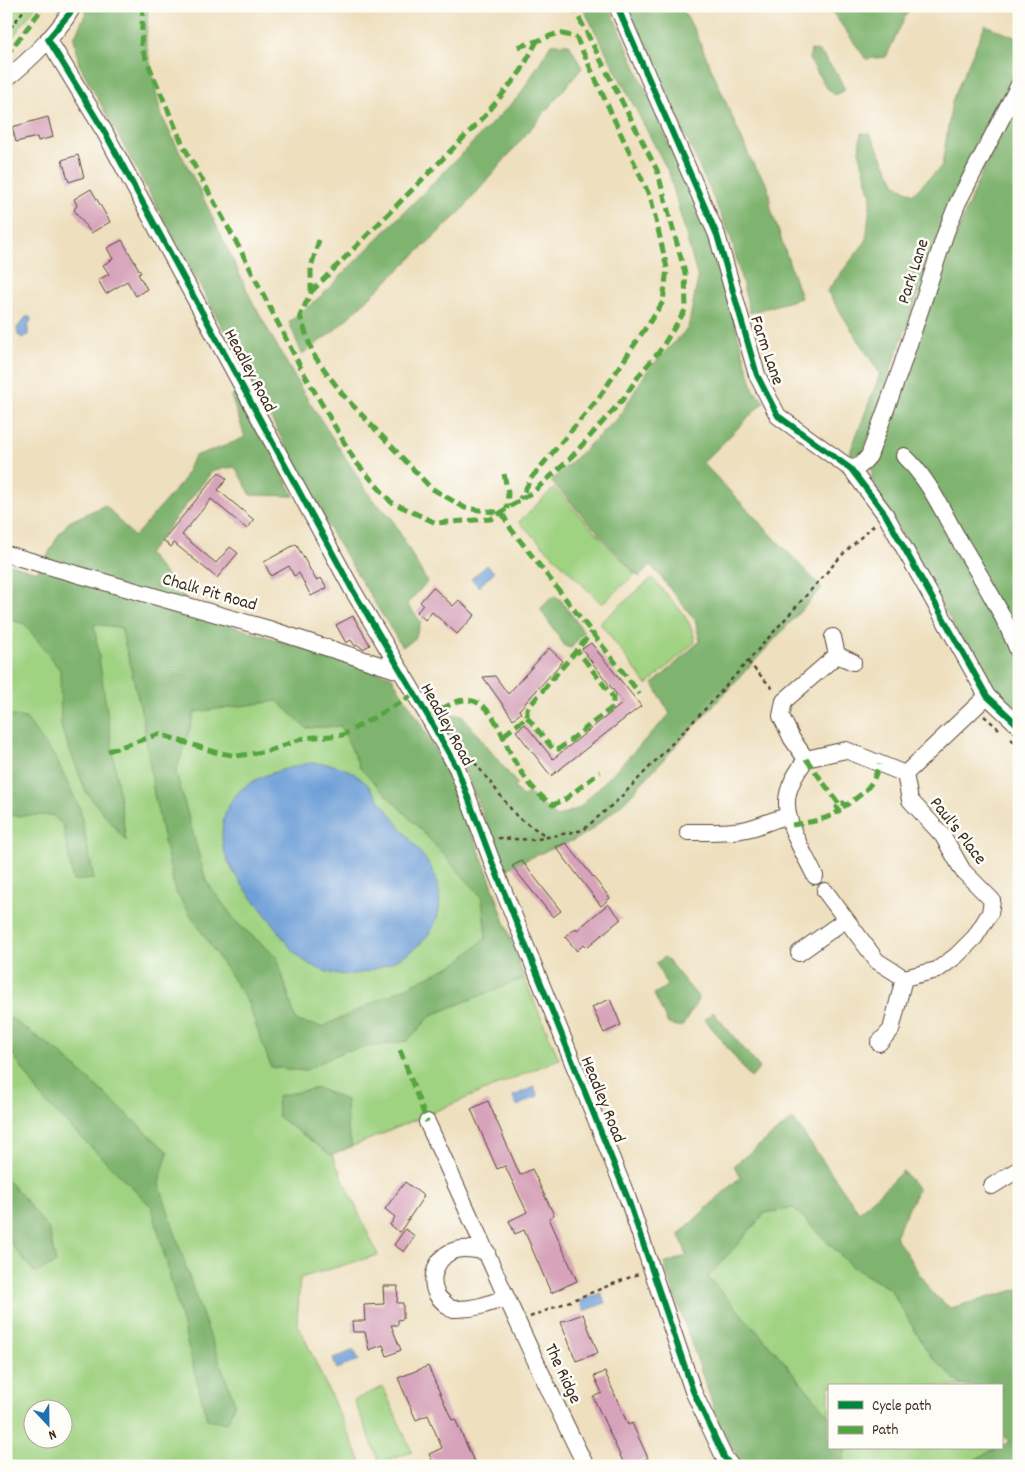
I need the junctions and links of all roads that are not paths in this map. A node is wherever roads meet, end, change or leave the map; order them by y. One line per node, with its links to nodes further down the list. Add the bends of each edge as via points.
1 (73, 6): 3 (street)
2 (617, 6): 7 (street, Farm Lane, via 716,235 757,375 778,416)
3 (48, 39): 4 (street); 13 (street, Headley Road, via 104,131 352,589)
4 (6, 79)
5 (1019, 85): 7 (street, Park Lane, via 952,217 869,456 861,465)
6 (904, 456): 10 (street, via 917,468 936,500 1001,612)
7 (851, 469): 14 (street, Farm Lane, via 885,514)
8 (6, 554): 13 (street, Chalk Pit Road, via 269,629)
9 (833, 637): 11 (street)
10 (1019, 653)
11 (837, 655): 12 (street); 16 (street, via 784,702 781,716)
12 (853, 662)
13 (402, 672): 32 (street, Headley Road, via 457,768 628,1199 693,1391)
14 (987, 696): 15 (street, Farm Lane); 17 (street)
15 (1019, 726)
16 (806, 759): 17 (street, via 846,750); 18 (street, via 795,775 787,800)
17 (905, 774): 24 (street, Paul's Place, via 910,800 943,836 963,871 992,900 990,913 956,956 937,970)
18 (788, 816): 19 (street, via 748,829); 20 (street)
19 (688, 832)
20 (815, 876)
21 (825, 891): 22 (street)
22 (845, 920): 23 (street); 24 (street, via 877,961)
23 (799, 953)
24 (904, 978): 25 (street, via 891,1030)
25 (879, 1043)
26 (427, 1122): 29 (street, The Ridge)
27 (1019, 1169): 28 (street)
28 (992, 1186)
29 (487, 1252): 30 (street, The Ridge); 30 (street, via 456,1250 444,1256 436,1267 434,1283 438,1295 451,1309 466,1310)
30 (506, 1297): 31 (street, The Ridge)
31 (586, 1466)
32 (731, 1466)

